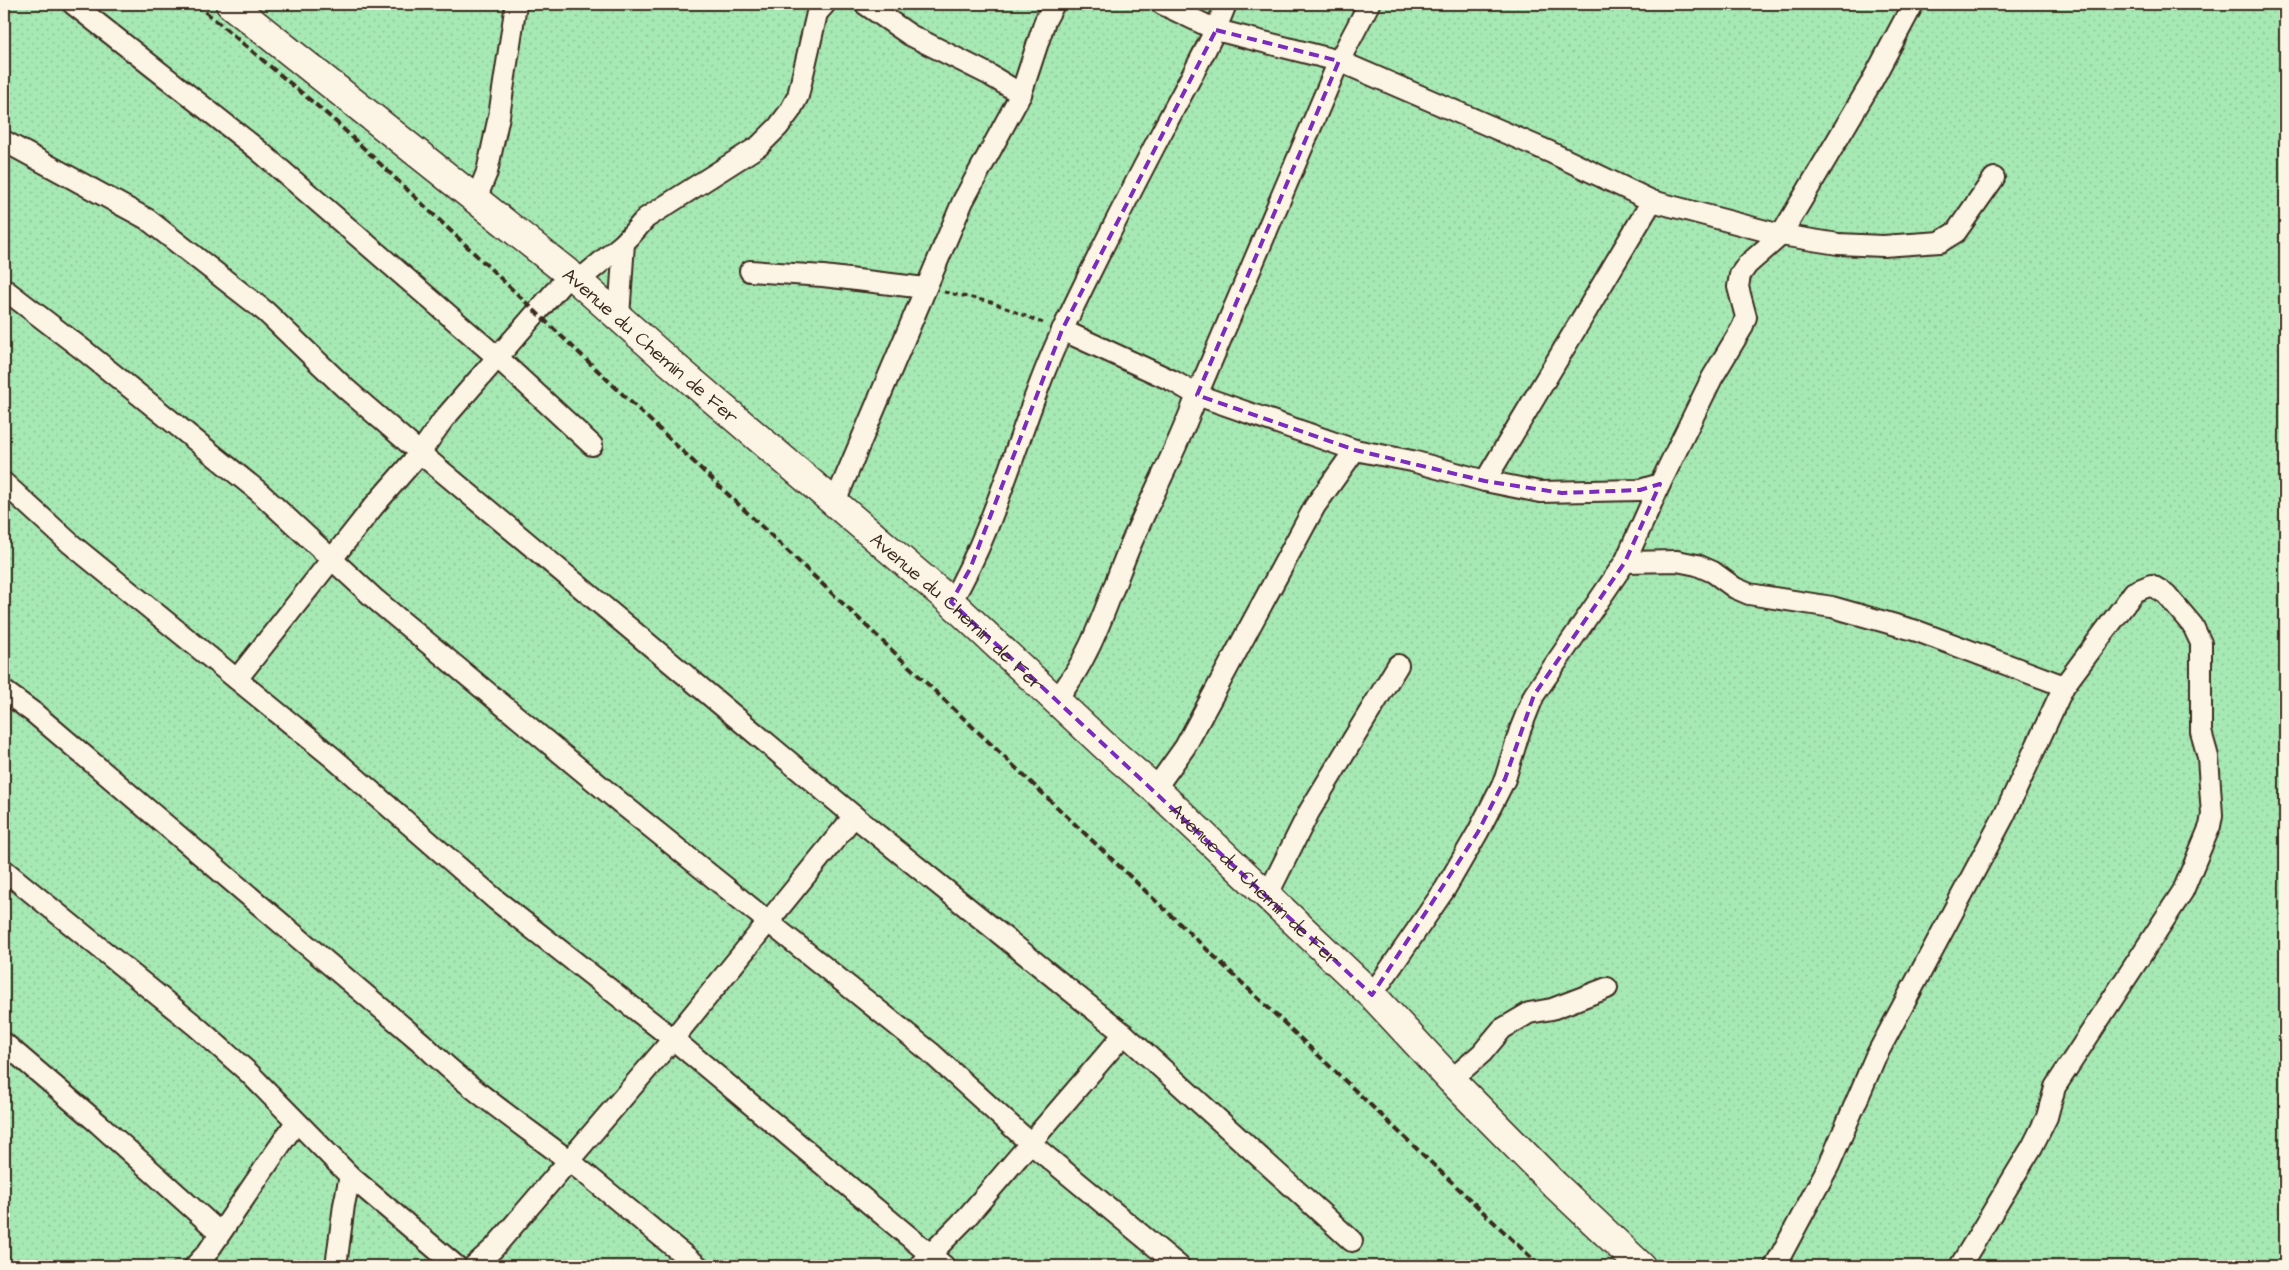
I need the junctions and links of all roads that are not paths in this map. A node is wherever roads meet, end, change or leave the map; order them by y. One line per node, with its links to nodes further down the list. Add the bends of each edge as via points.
1 (73, 4): 26 (street, via 257,149)
2 (230, 4): 16 (street, Avenue du Chemin de Fer)
3 (516, 4): 16 (street, via 499,116 487,172)
4 (825, 4): 19 (street, via 817,13 798,96 778,127 759,146 646,218)
5 (865, 4): 13 (street, via 910,35)
6 (1054, 4): 13 (street, via 1045,21)
7 (1162, 4): 11 (street)
8 (1226, 4): 11 (street)
9 (1369, 4): 12 (street)
10 (1913, 4): 18 (street)
11 (1216, 30): 12 (street); 25 (street)
12 (1339, 61): 17 (street, via 1550,152); 27 (street)
13 (1022, 94): 22 (street, via 963,201)
14 (4, 141): 30 (street, via 147,219 266,312 345,388)
15 (1994, 178): 18 (street, via 1956,232 1940,242 1883,246 1838,244)
16 (476, 199): 21 (street, Avenue du Chemin de Fer)
17 (1652, 201): 18 (street); 31 (street)
18 (1781, 235): 33 (street, via 1747,264 1740,275 1738,287 1746,317 1742,328 1712,378)
19 (624, 243): 21 (street); 24 (street)
20 (750, 271): 22 (street)
21 (574, 277): 24 (street, Avenue du Chemin de Fer); 26 (street)
22 (925, 288): 34 (street)
23 (4, 289): 35 (street, via 258,491)
24 (619, 317): 34 (street, Avenue du Chemin de Fer)
25 (1062, 330): 27 (street); 37 (street, via 985,534)
26 (497, 357): 28 (street); 30 (street, via 443,420)
27 (1197, 395): 29 (street); 42 (street, via 1088,651 1071,682)
28 (592, 445)
29 (1355, 450): 31 (street, via 1412,461); 43 (street, via 1315,506 1185,747)
30 (420, 453): 35 (street); 44 (street)
31 (1485, 481): 33 (street, via 1562,493 1640,490)
32 (4, 483): 39 (street, via 71,544)
33 (1660, 484): 36 (street)
34 (835, 502): 37 (street, Avenue du Chemin de Fer)
35 (332, 559): 39 (street); 47 (street, via 376,600)
36 (1625, 562): 40 (street, via 1697,565 1749,594 1832,607 1917,631); 49 (street, via 1534,695 1505,779 1478,832 1445,889)
37 (951, 602): 42 (street, Avenue du Chemin de Fer)
38 (1398, 665): 46 (street, via 1309,812)
39 (237, 679): 51 (street, via 496,900)
40 (2064, 686): 68 (street, via 2004,816 1875,1058 1829,1165); 69 (street, via 2134,592 2151,585 2166,594 2193,626 2201,643 2201,732 2208,757 2212,816 2183,891 2055,1087 2047,1117 2032,1147)
41 (4, 691): 56 (street, via 422,1043 452,1073)
42 (1056, 700): 43 (street, Avenue du Chemin de Fer)
43 (1155, 789): 46 (street, Avenue du Chemin de Fer)
44 (854, 816): 47 (street); 50 (street)
45 (4, 870): 54 (street, via 197,1027 250,1073)
46 (1267, 896): 49 (street, Avenue du Chemin de Fer)
47 (767, 922): 51 (street); 55 (street, via 930,1052)
48 (1607, 988): 53 (street, via 1552,1009 1529,1013 1502,1029)
49 (1372, 995): 53 (street, Avenue du Chemin de Fer)
50 (1124, 1034): 55 (street); 59 (street)
51 (673, 1039): 56 (street); 60 (street)
52 (4, 1044): 58 (street)
53 (1451, 1080): 67 (street, Avenue du Chemin de Fer)
54 (296, 1122): 57 (street); 58 (street)
55 (1029, 1142): 60 (street); 66 (street)
56 (569, 1161): 64 (street, via 494,1248); 65 (street)
57 (350, 1176): 62 (street); 63 (street)
58 (220, 1233): 61 (street)
59 (1352, 1241)
60 (931, 1262)
61 (195, 1266)
62 (336, 1266)
63 (456, 1266)
64 (474, 1266)
65 (698, 1266)
66 (1179, 1266)
67 (1640, 1266)
68 (1775, 1266)
69 (1960, 1266)

